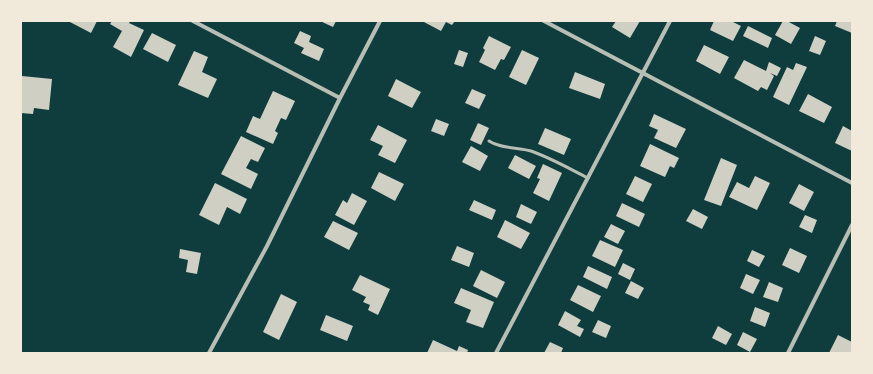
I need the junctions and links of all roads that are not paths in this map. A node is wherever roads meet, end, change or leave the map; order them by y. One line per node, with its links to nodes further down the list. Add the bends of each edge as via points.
1 (193, 21): 6 (street)
2 (380, 21): 6 (street)
3 (544, 21): 5 (street)
4 (670, 21): 5 (street)
5 (643, 73): 8 (street); 9 (street)
6 (340, 98): 11 (street, via 267,246)
7 (489, 141): 8 (lane, via 531,151)
8 (588, 178): 12 (street)
9 (852, 183)
10 (852, 225): 13 (street)
11 (209, 353)
12 (496, 353)
13 (788, 353)

